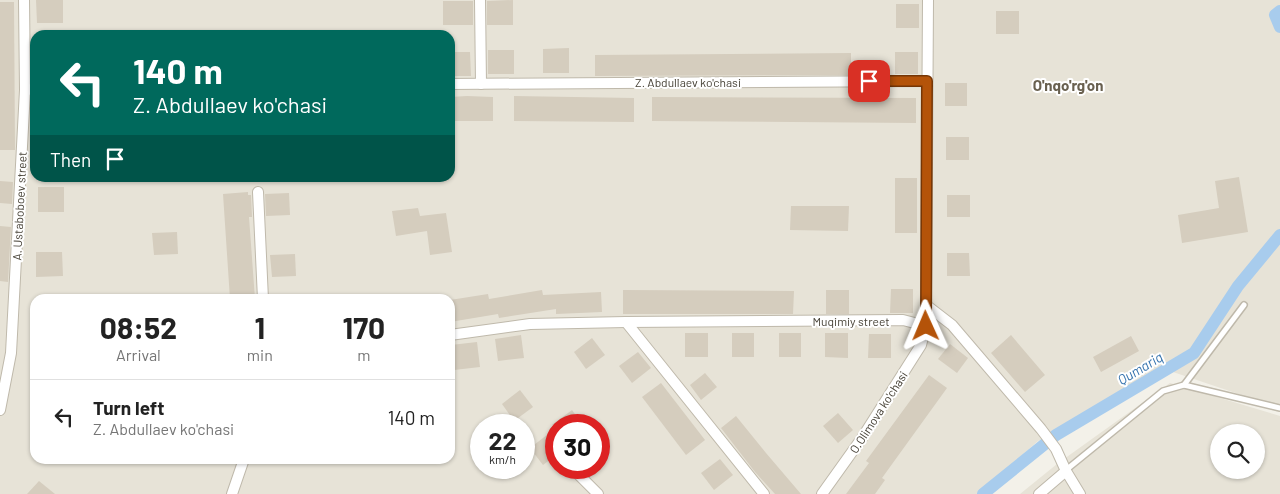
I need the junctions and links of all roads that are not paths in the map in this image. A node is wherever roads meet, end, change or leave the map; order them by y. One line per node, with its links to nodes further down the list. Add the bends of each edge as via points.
1 (24, 0): 7 (street, A. Ustaboboev street)
2 (480, 0): 6 (street)
3 (928, 0): 4 (street)
4 (927, 81): 6 (street, Z. Abdullaev ko'chasi); 11 (street)
5 (455, 84): 6 (street, Z. Abdullaev ko'chasi)
6 (481, 84)
7 (30, 90): 17 (street, A. Ustaboboev street, via 11,353)
8 (258, 192): 9 (street)
9 (264, 294)
10 (1244, 304): 15 (lane)
11 (926, 305): 13 (street); 19 (street, via 952,325 1041,429 1056,449)
12 (626, 322): 13 (street, Muqimiy street, via 903,320); 14 (street, Muqimiy street, via 530,324); 23 (street)
13 (926, 326): 24 (street, O.Olimova ko'chasi, via 921,345)
14 (455, 334)
15 (1184, 385): 16 (lane); 19 (lane, via 1163,391)
16 (1280, 408)
17 (0, 410)
18 (242, 464): 21 (street)
19 (1066, 471): 25 (street); 26 (street)
20 (583, 479): 22 (street)
21 (232, 494)
22 (598, 494)
23 (764, 494)
24 (822, 494)
25 (1039, 494)
26 (1080, 494)

